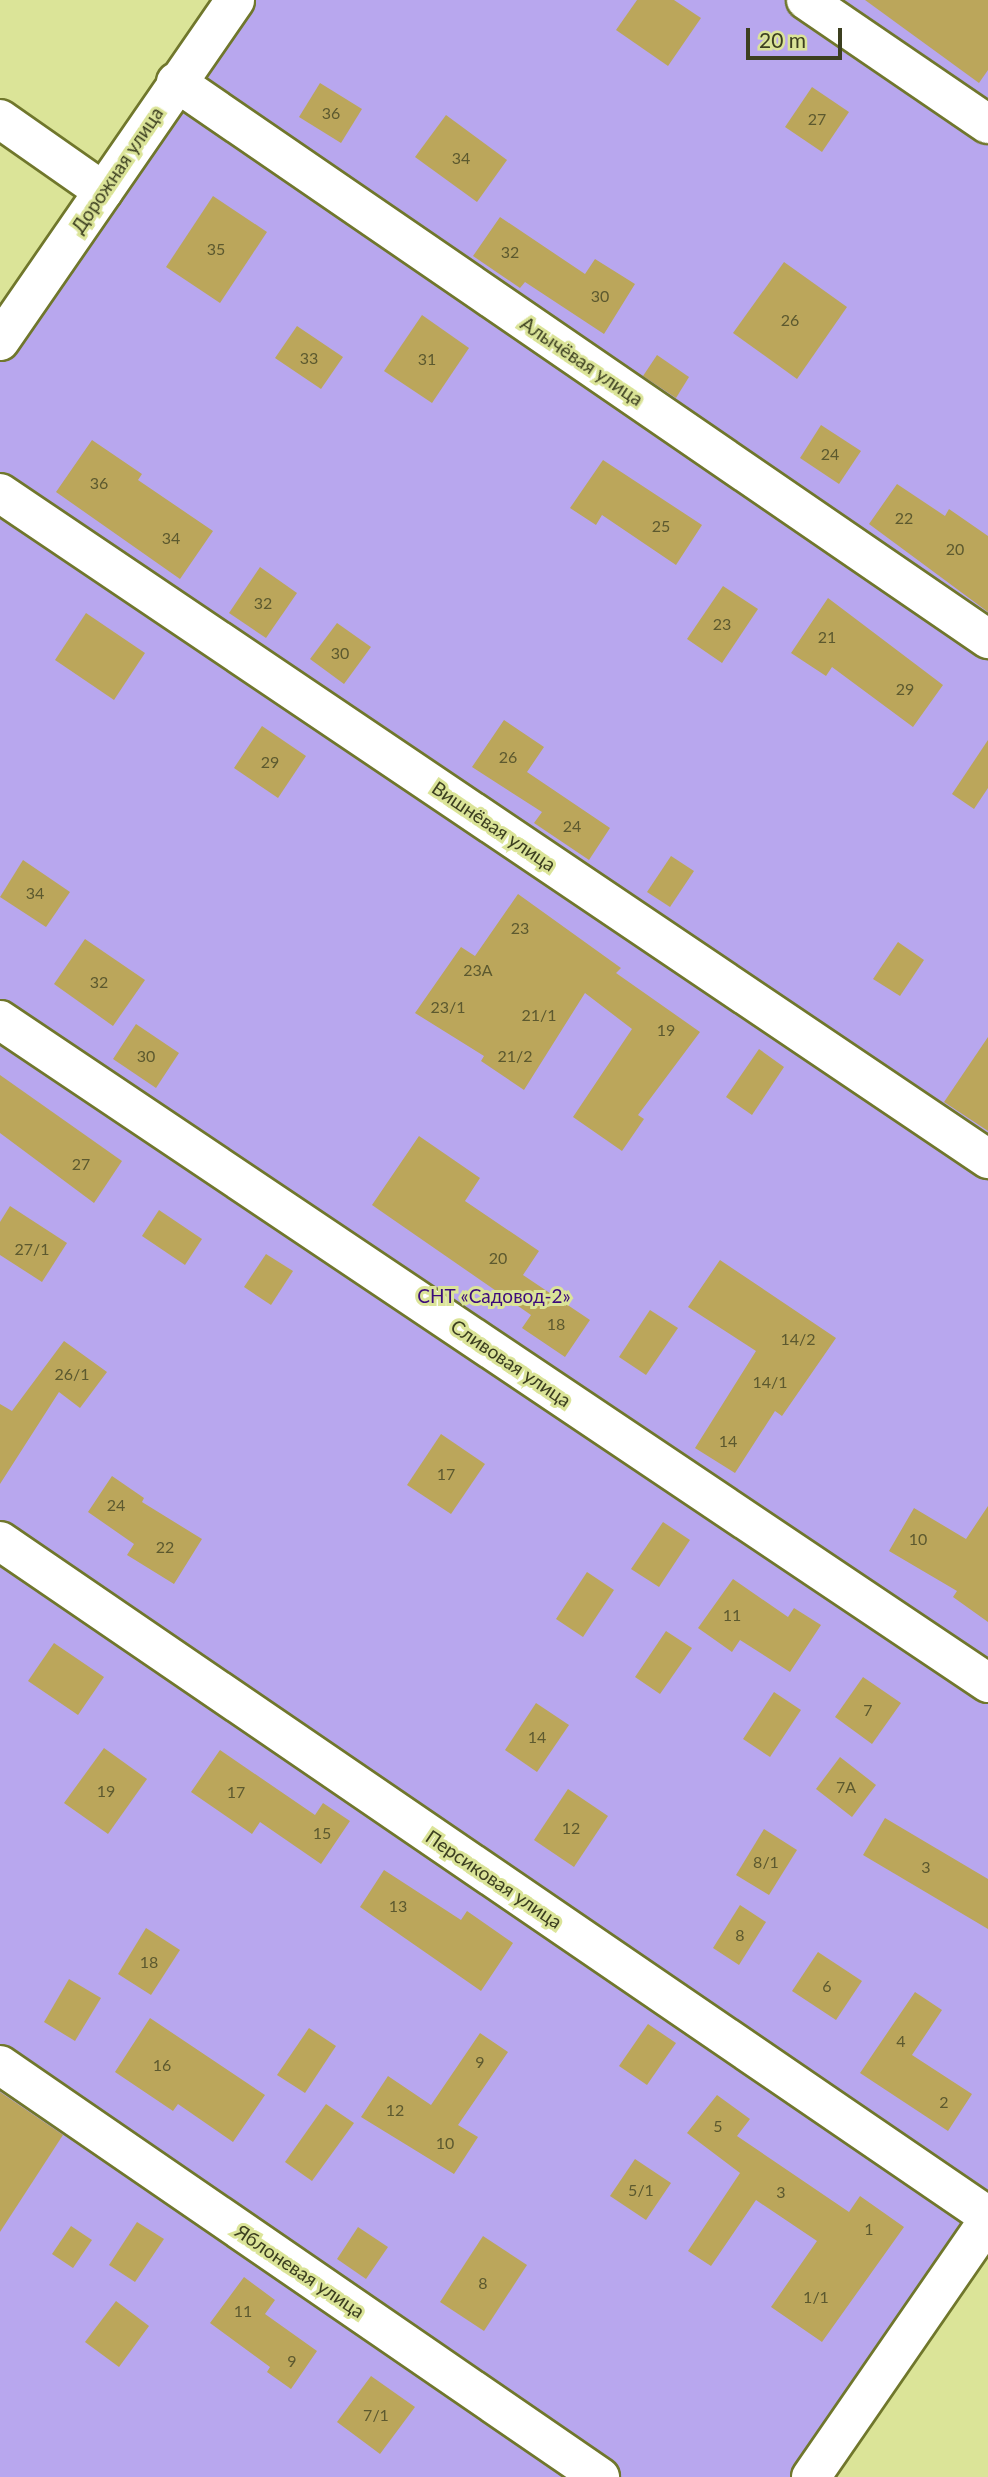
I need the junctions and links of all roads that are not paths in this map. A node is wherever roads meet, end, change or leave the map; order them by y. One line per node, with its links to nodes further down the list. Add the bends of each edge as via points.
1 (235, 0): 3 (street, Дорожная улица)
2 (806, 0): 5 (street)
3 (176, 82): 6 (street, Дорожная улица); 9 (street, Алычёвая улица)
4 (0, 119): 6 (street)
5 (988, 124)
6 (103, 191): 7 (street, Дорожная улица)
7 (0, 341)
8 (0, 493): 11 (street, Вишнёвая улица)
9 (988, 639)
10 (0, 1020): 13 (street, Сливовая улица)
11 (988, 1159)
12 (0, 1541): 15 (street, Персиковая улица)
13 (988, 1683)
14 (0, 2065): 16 (street, Яблоневая улица)
15 (988, 2218): 17 (street)
16 (600, 2477)
17 (811, 2477)

